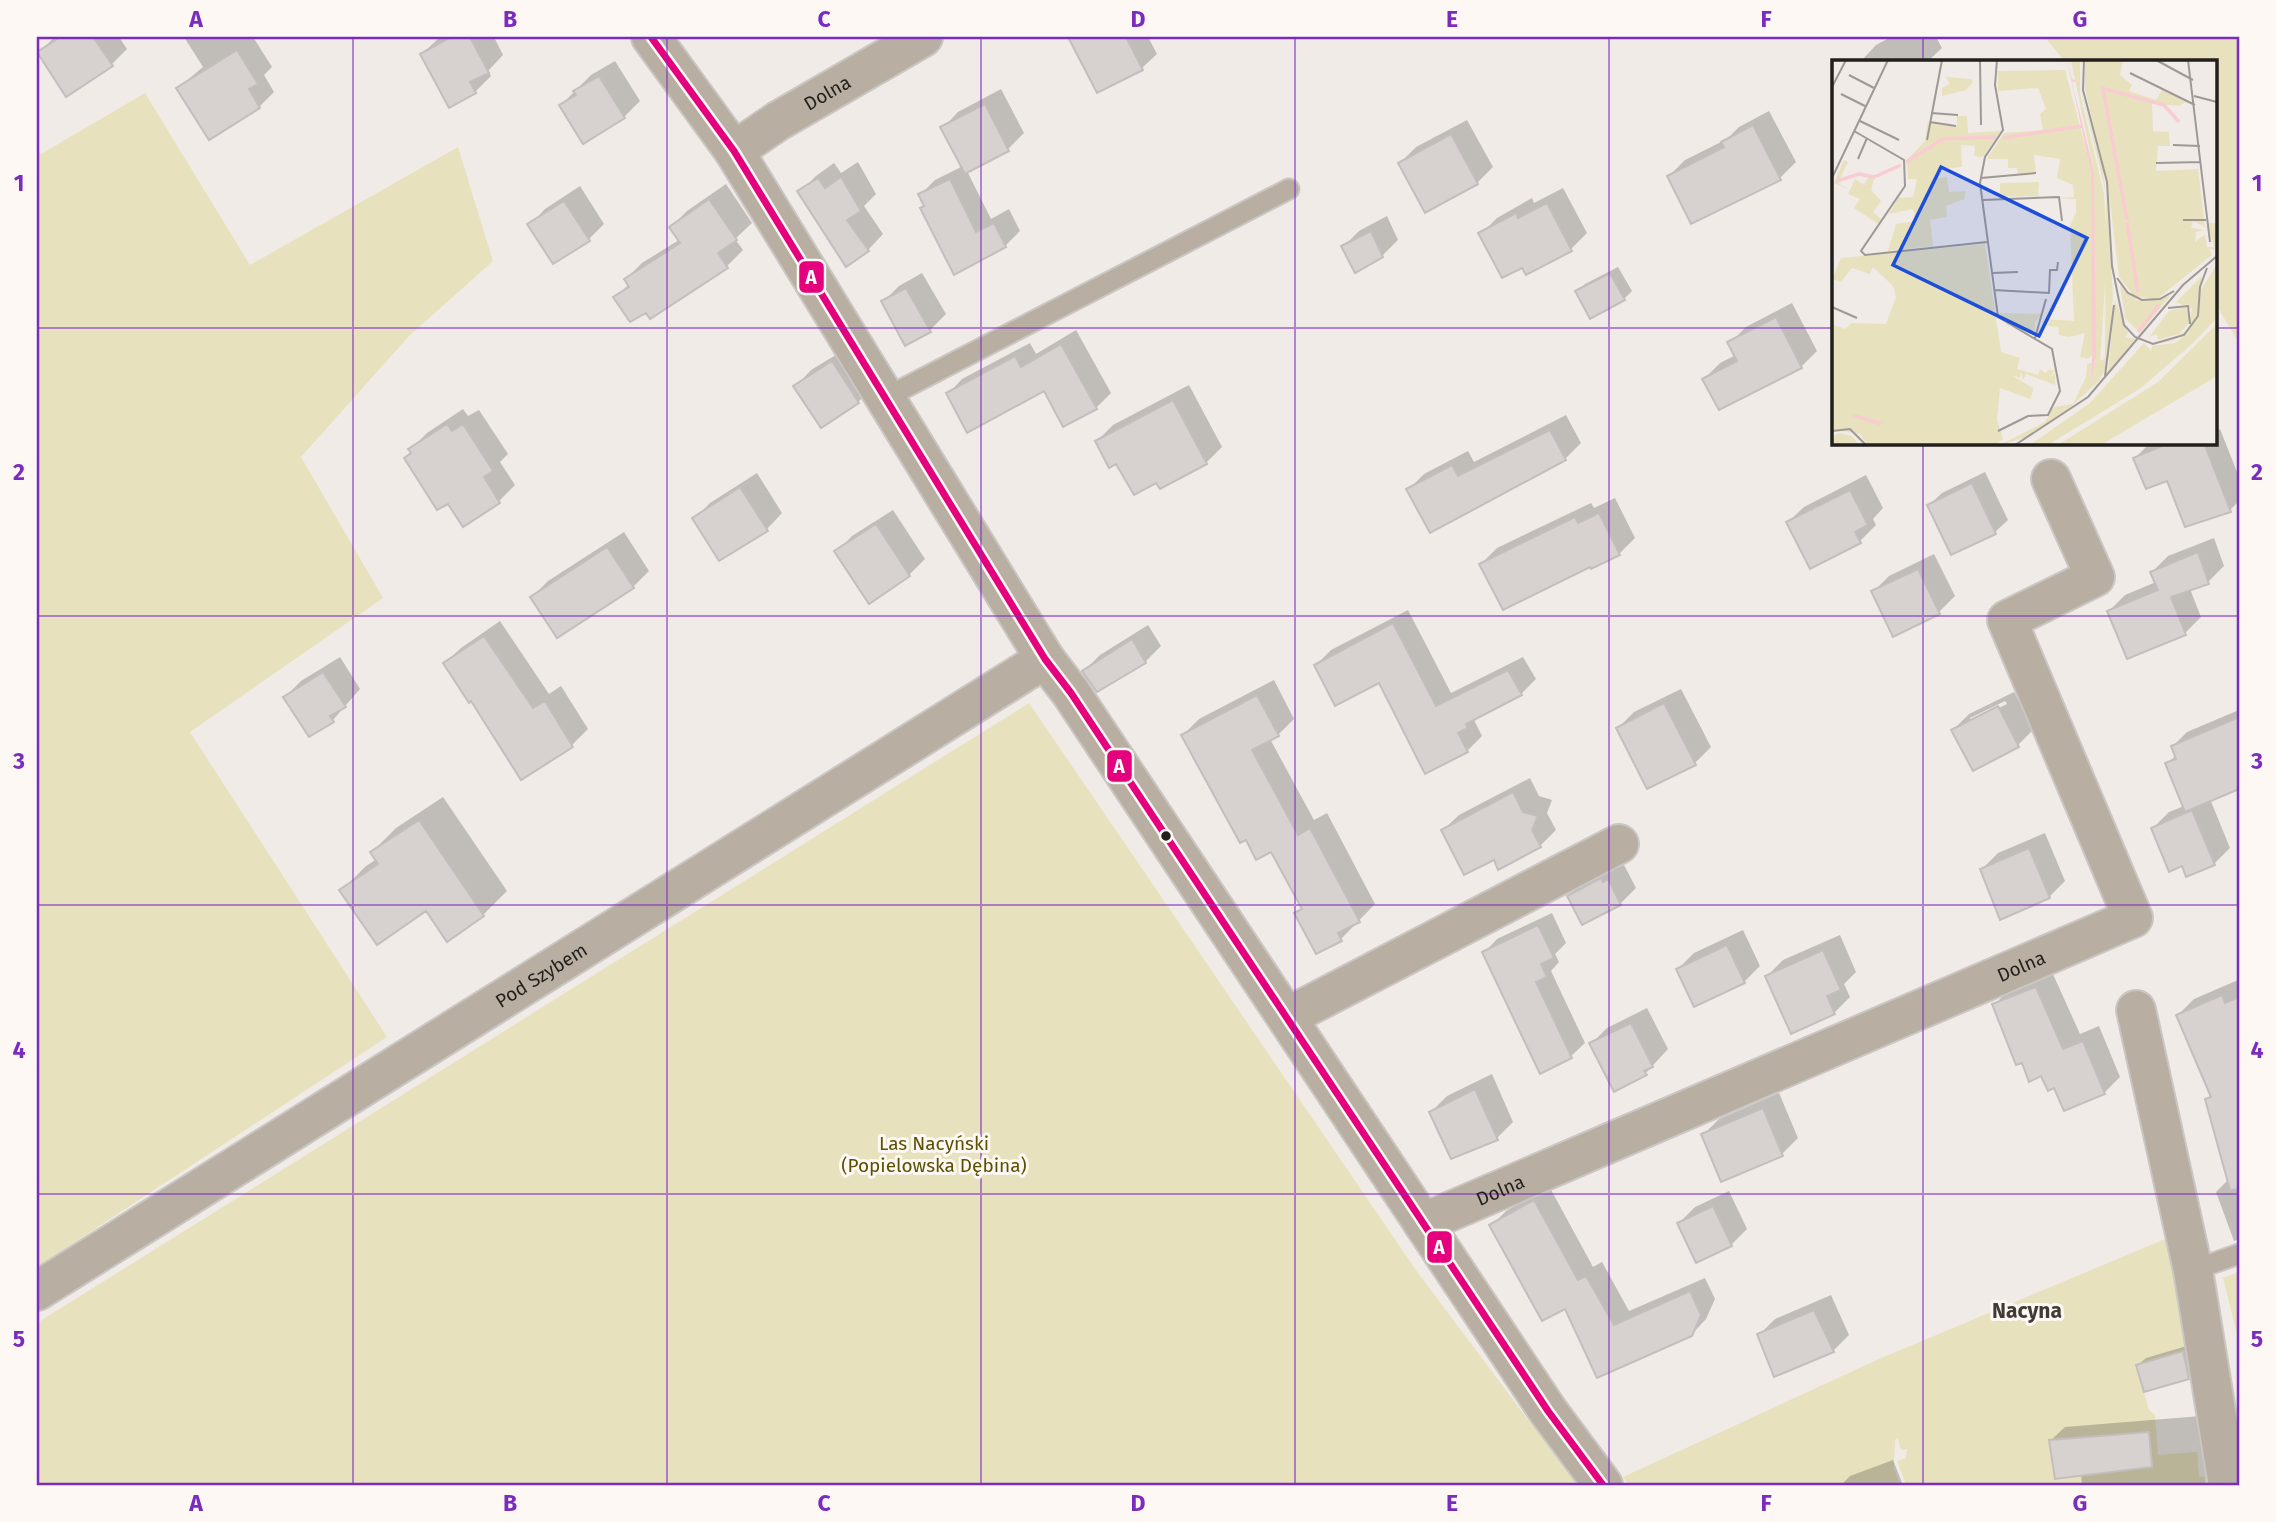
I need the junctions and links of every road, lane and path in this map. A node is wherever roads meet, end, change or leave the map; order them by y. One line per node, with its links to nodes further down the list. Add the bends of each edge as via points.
1 (651, 37): 3 (street)
2 (923, 37): 3 (street, Dolna)
3 (734, 151): 5 (street)
4 (1289, 189): 5 (lane)
5 (885, 398): 7 (street)
6 (2051, 480): 11 (street, Dolna, via 2095,577 2007,620 2133,918)
7 (1045, 659): 10 (street); 14 (street, Pod Szybem)
8 (1619, 844): 10 (street)
9 (2136, 1010): 13 (street)
10 (1287, 1017): 11 (street)
11 (1423, 1223): 15 (street)
12 (2239, 1254): 13 (lane)
13 (2193, 1270): 16 (street)
14 (37, 1292)
15 (1603, 1485)
16 (2228, 1485)

